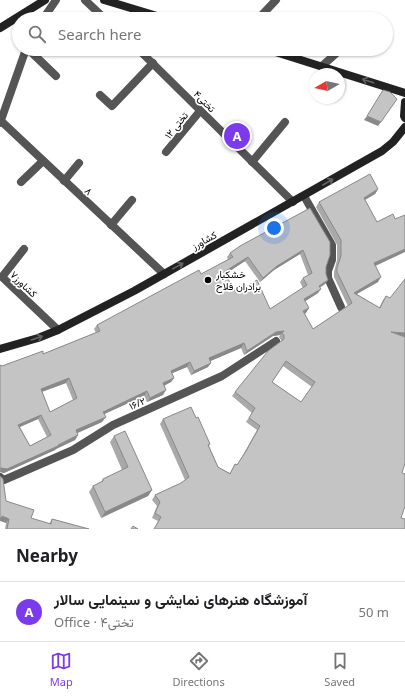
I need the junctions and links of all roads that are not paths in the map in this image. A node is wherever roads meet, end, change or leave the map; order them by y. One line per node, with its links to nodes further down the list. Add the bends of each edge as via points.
1 (45, 0): 6 (street)
2 (56, 0): 7 (street)
3 (85, 0): 8 (street)
4 (104, 0): 9 (street)
5 (276, 0): 10 (street)
6 (26, 12)
7 (48, 12)
8 (98, 12)
9 (144, 12)
10 (265, 12)
11 (12, 21): 12 (street)
12 (0, 28)
13 (25, 56): 26 (street)
14 (35, 56): 20 (street)
15 (146, 56): 18 (street, تختی۴)
16 (289, 56): 19 (street)
17 (333, 56): 19 (street)
18 (153, 63): 22 (street, via 112,106); 24 (street, تختی۴)
19 (322, 66): 21 (street, one-way to 19)
20 (56, 76)
21 (405, 93)
22 (100, 95)
23 (405, 102): 25 (street)
24 (200, 111): 29 (street, ۱۲ تختی); 31 (street, تختی۴)
25 (405, 118)
26 (0, 122): 30 (street, ۸)
27 (285, 122): 31 (street)
28 (405, 127): 35 (street, کشاورز, one-way to 28, via 382,151)
29 (166, 152)
30 (43, 161): 33 (street, ۸); 34 (street)
31 (252, 162): 37 (street, تختی۴)
32 (79, 163): 33 (street)
33 (64, 181): 38 (street, ۸)
34 (21, 182)
35 (304, 196): 37 (street, کشاورز); 41 (street, via 332,245 328,278)
36 (132, 200): 38 (street)
37 (293, 202): 40 (street, کشاورز, one-way to 37)
38 (110, 225): 40 (street, ۸)
39 (24, 249): 42 (street, ۷کشاورز, via 2,277)
40 (164, 274): 42 (street, کشاورز)
41 (341, 307)
42 (58, 330): 44 (street, کشاورز, one-way to 42)
43 (276, 341): 45 (street, ۱۶/۲, via 222,376 113,425 73,450)
44 (0, 349)
45 (2, 479)

